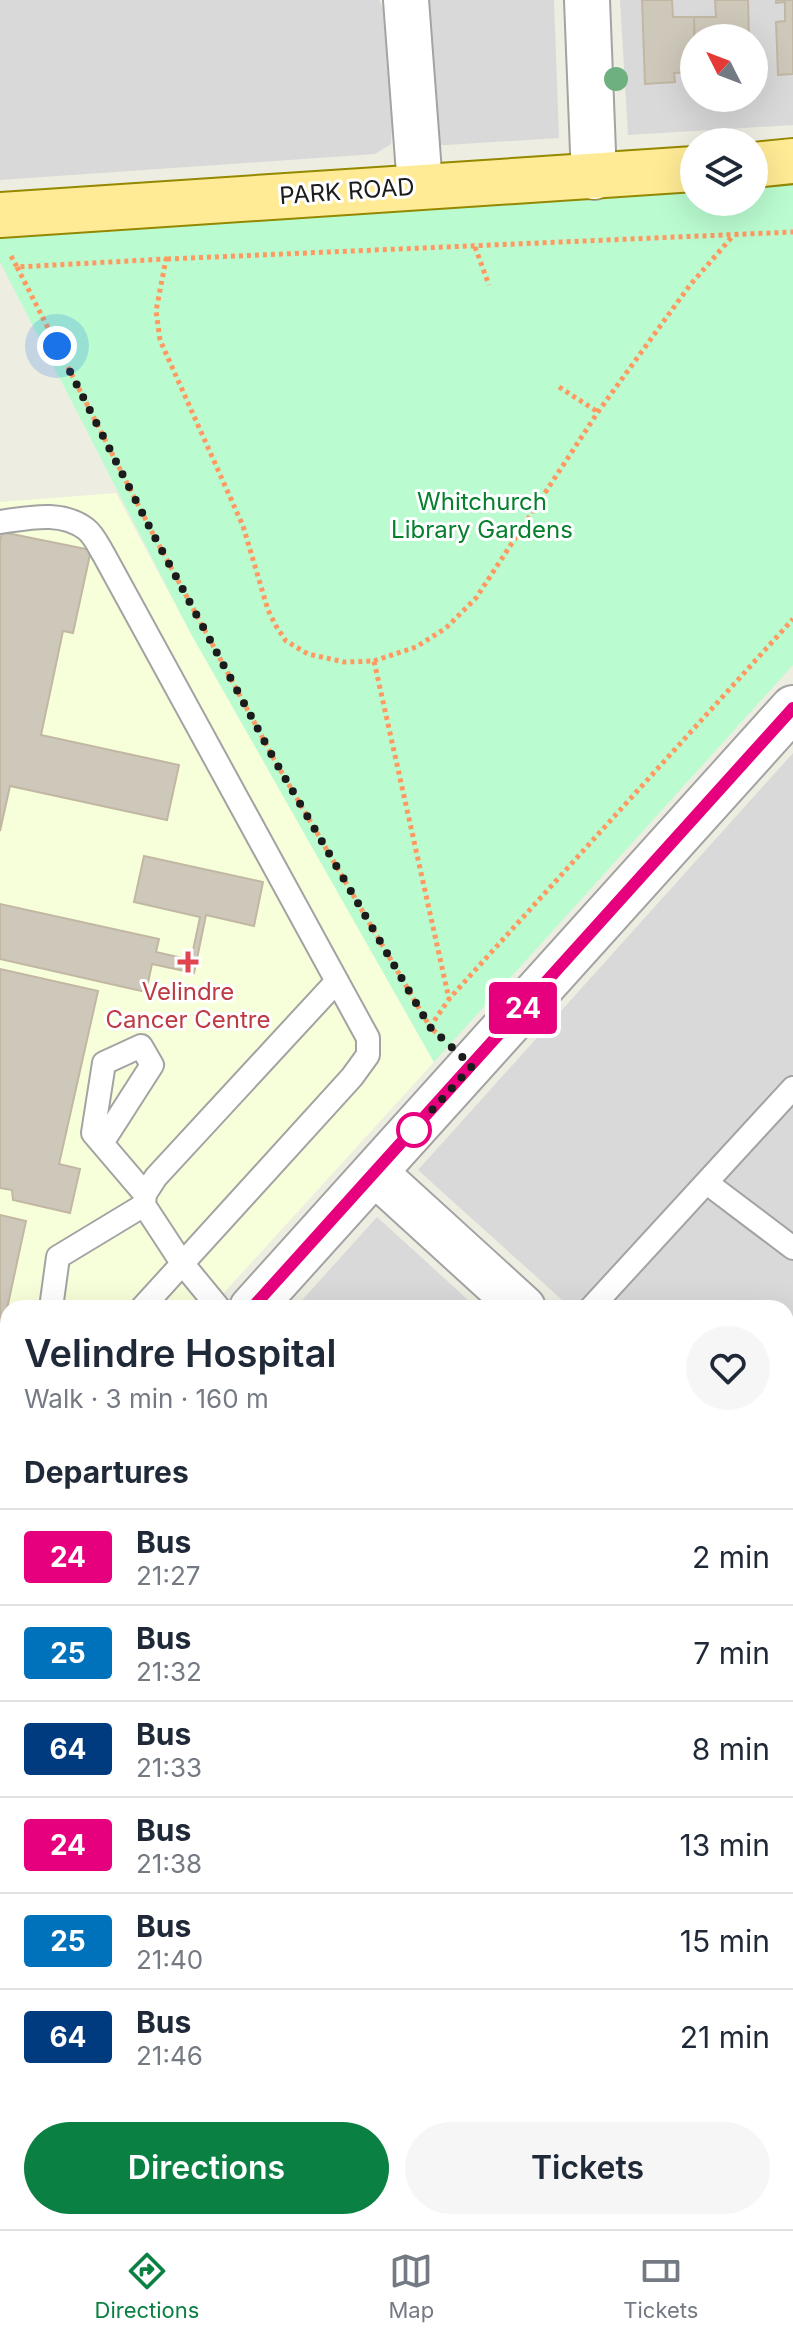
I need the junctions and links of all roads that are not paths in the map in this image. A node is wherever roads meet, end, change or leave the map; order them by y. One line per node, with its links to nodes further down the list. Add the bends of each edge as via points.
1 (406, 0): 7 (street)
2 (587, 0): 6 (street)
3 (793, 161): 4 (main road)
4 (768, 164)
5 (680, 170): 6 (main road, PARK ROAD)
6 (594, 177): 7 (main road, PARK ROAD)
7 (420, 186): 8 (main road, PARK ROAD)
8 (4, 231)
9 (0, 522): 11 (lane, via 44,516 65,518 88,530)
10 (793, 708): 14 (street)
11 (337, 981): 16 (lane, via 156,1177); 18 (lane, via 368,1038 368,1055)
12 (793, 1088): 15 (lane)
13 (102, 1143): 16 (lane)
14 (375, 1173): 22 (street); 23 (street)
15 (707, 1183): 17 (lane); 24 (lane)
16 (144, 1200): 18 (lane); 19 (lane, via 58,1257)
17 (793, 1248)
18 (182, 1263): 20 (lane); 21 (lane)
19 (52, 1300)
20 (149, 1300)
21 (212, 1300)
22 (259, 1300)
23 (514, 1300)
24 (598, 1300)

